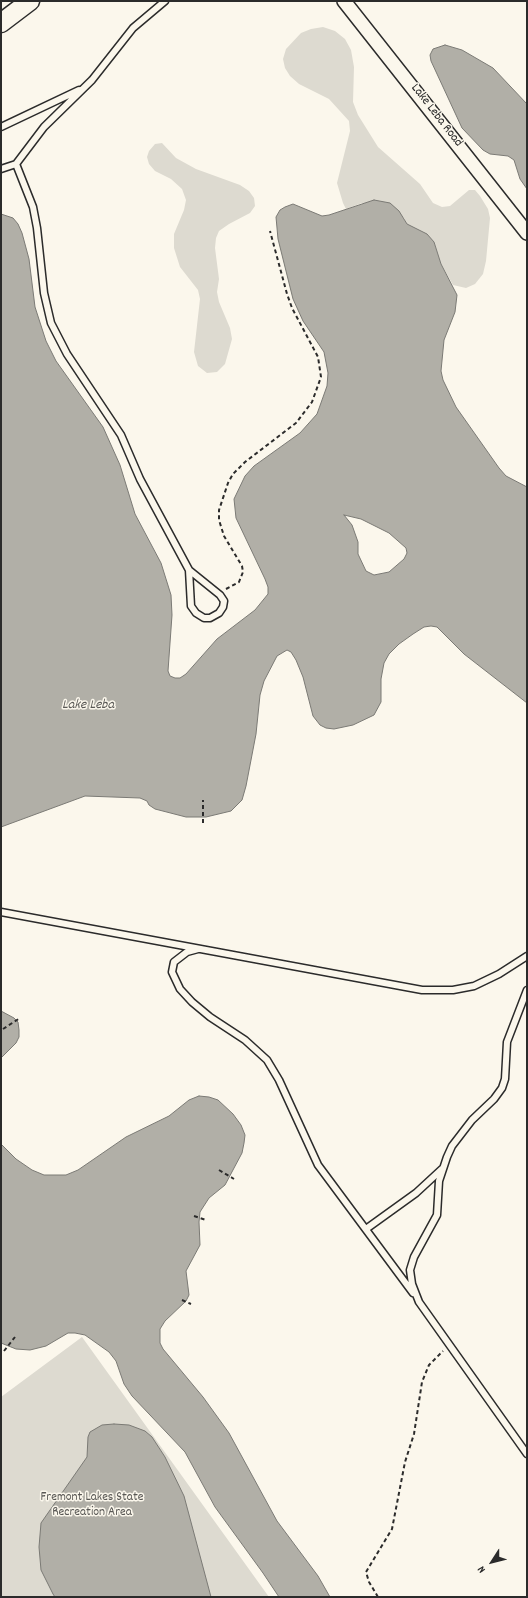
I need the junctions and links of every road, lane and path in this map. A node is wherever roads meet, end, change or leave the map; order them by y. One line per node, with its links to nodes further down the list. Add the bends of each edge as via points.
1 (30, 1): 4 (street)
2 (165, 1): 5 (lane, via 133,28)
3 (344, 1): 10 (street, Lake Leba Road)
4 (1, 23)
5 (84, 88): 6 (lane); 7 (lane, via 44,127)
6 (1, 127)
7 (16, 164): 8 (lane); 11 (lane, via 33,207 44,293 51,323 67,354 121,435 140,479)
8 (1, 169)
9 (270, 231): 12 (path, via 287,294 318,357 321,377 316,394 303,414 285,432 245,462 228,483 219,510 219,520 224,536 243,572 239,582)
10 (527, 233)
11 (189, 570): 12 (lane); 12 (lane, via 191,606 196,613 204,618 219,613 224,602)
12 (218, 592)
13 (203, 800): 14 (path)
14 (203, 822)
15 (1, 912): 16 (lane)
16 (199, 948): 17 (lane, via 396,987 435,991 474,986); 26 (lane, via 187,952 174,962 172,972 180,989 210,1017 245,1040 267,1060 279,1080 314,1159)
17 (527, 956)
18 (527, 990): 22 (lane, via 508,1042 502,1088 461,1133 452,1146)
19 (20, 1018): 20 (path)
20 (3, 1029)
21 (219, 1170): 23 (path)
22 (442, 1170): 26 (lane, via 416,1194); 28 (lane, via 437,1215 414,1257 410,1270)
23 (234, 1179)
24 (194, 1216): 25 (path)
25 (206, 1220)
26 (366, 1229): 28 (lane)
27 (182, 1300): 29 (path)
28 (419, 1302): 31 (lane)
29 (191, 1304)
30 (15, 1337): 32 (path)
31 (450, 1345): 33 (lane); 34 (path, via 435,1358 426,1373 394,1520 386,1539 368,1567 367,1577)
32 (4, 1351)
33 (527, 1454)
34 (378, 1597)

